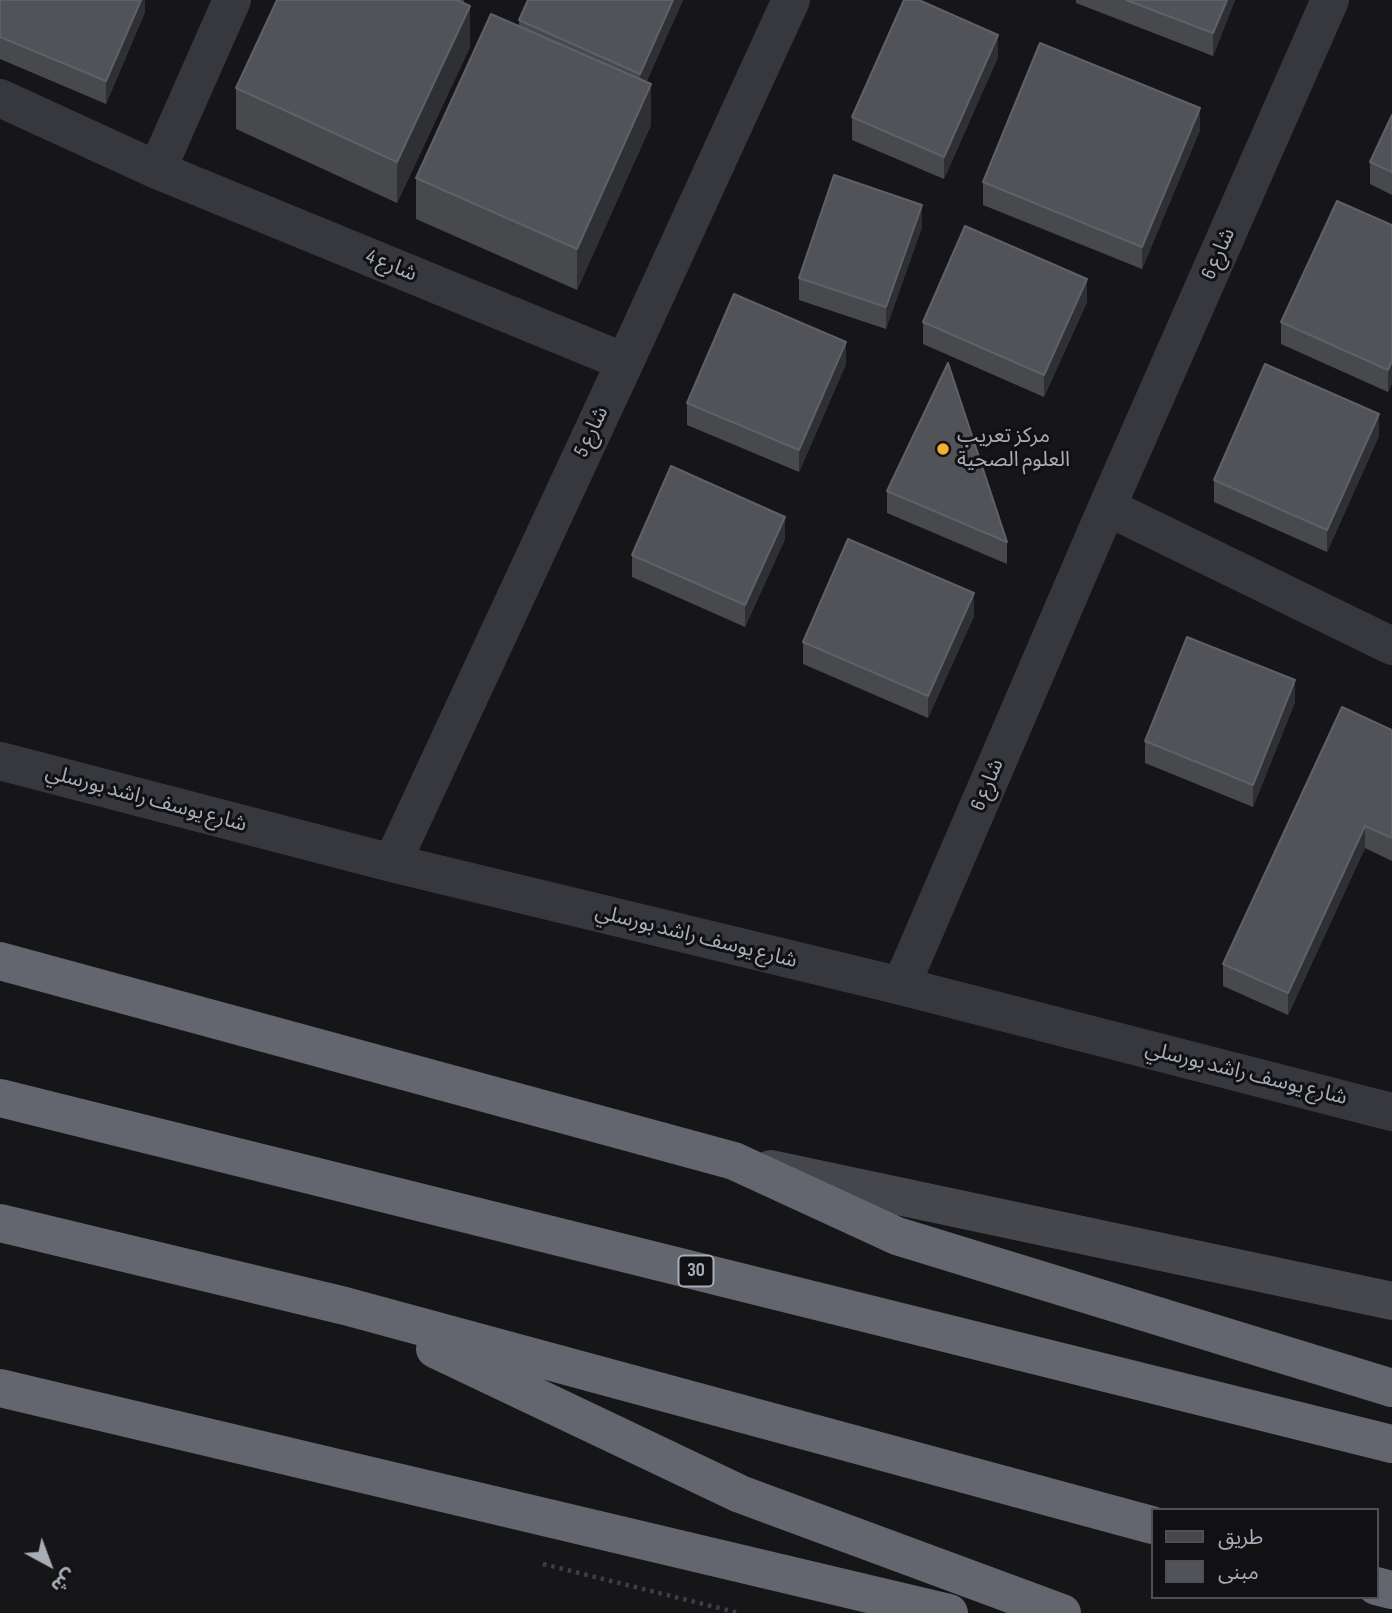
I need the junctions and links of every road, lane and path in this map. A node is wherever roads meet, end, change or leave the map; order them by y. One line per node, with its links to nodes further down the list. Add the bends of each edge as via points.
1 (232, 0): 5 (street)
2 (791, 0): 6 (street, شارع 5)
3 (1330, 0): 7 (street, شارع 6)
4 (0, 98): 5 (street, شارع 4)
5 (157, 170): 6 (street, شارع 4)
6 (625, 362): 10 (street, شارع 5)
7 (1107, 507): 8 (street); 12 (street, شارع 6)
8 (1392, 646)
9 (0, 761): 10 (street, شارع يوسف راشد بورسلي)
10 (391, 863): 12 (street, شارع يوسف راشد بورسلي)
11 (0, 961): 15 (highway)
12 (901, 986): 14 (street, شارع يوسف راشد بورسلي)
13 (0, 1098): 21 (highway, 30)
14 (1392, 1112)
15 (734, 1161): 17 (main road); 20 (highway, via 897,1236)
16 (0, 1223): 18 (highway)
17 (1392, 1301)
18 (345, 1306): 22 (highway); 24 (highway, via 740,1494)
19 (0, 1388): 23 (highway)
20 (1392, 1388)
21 (1392, 1444)
22 (1150, 1524)
23 (949, 1613)
24 (1062, 1613)

